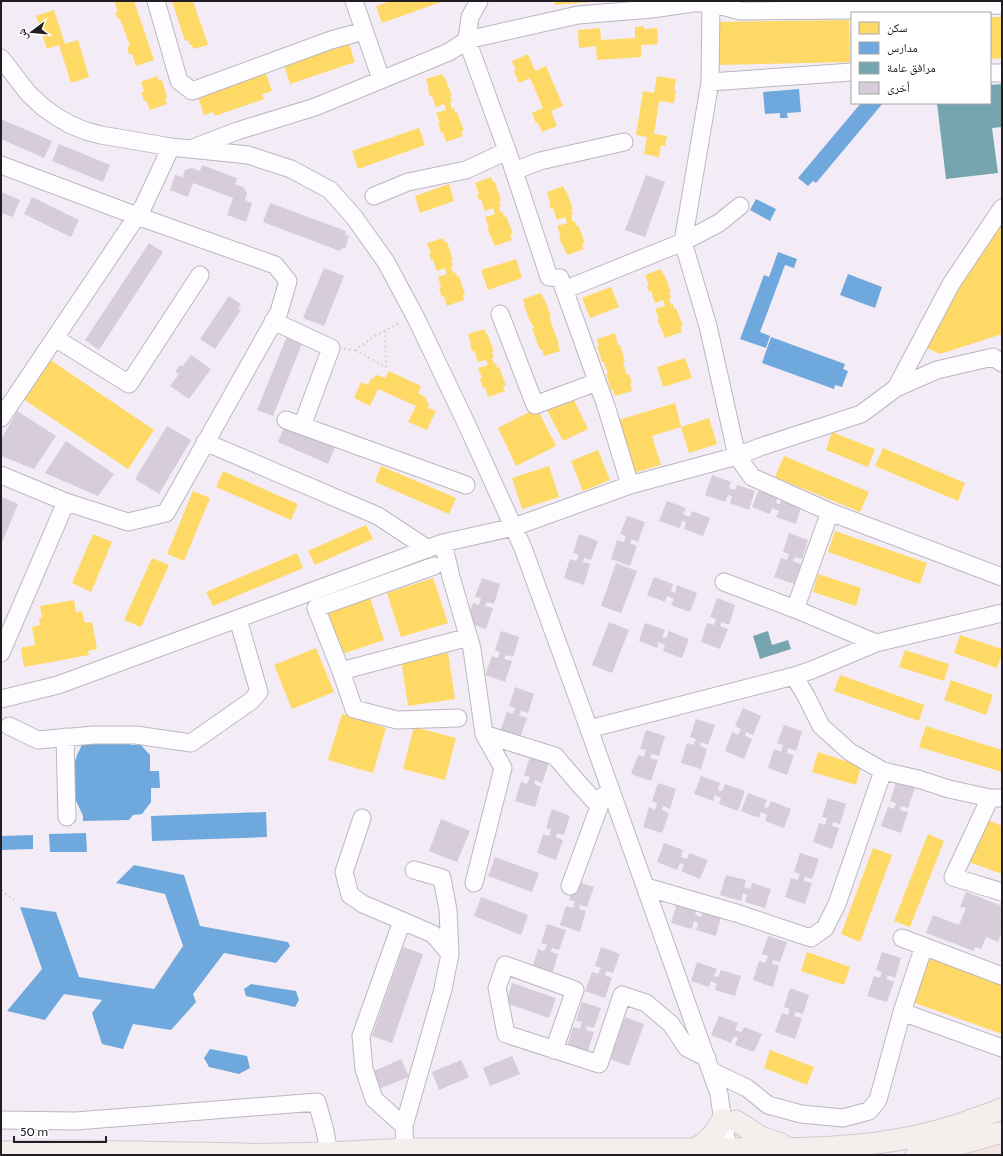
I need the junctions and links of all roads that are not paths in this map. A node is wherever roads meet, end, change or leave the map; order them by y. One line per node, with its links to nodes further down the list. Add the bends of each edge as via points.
1 (156, 1): 7 (street, via 178,81 192,91 331,40)
2 (354, 1): 7 (street)
3 (479, 1): 8 (street, via 470,17)
4 (712, 2): 6 (street, via 740,11); 8 (street, via 578,15); 14 (street)
5 (1002, 5): 6 (street)
6 (853, 8)
7 (364, 31): 13 (street)
8 (467, 40): 13 (street, via 449,52); 18 (street)
9 (1, 58): 16 (street, via 28,93 43,107 72,125 101,135)
10 (851, 72): 14 (street)
11 (991, 73): 12 (street)
12 (1002, 73)
13 (381, 79): 17 (street, via 315,107 237,131)
14 (710, 82): 25 (street)
15 (624, 142): 20 (street)
16 (171, 147): 17 (street); 24 (street)
17 (189, 150): 44 (street, via 248,155 290,169 330,190 354,217 386,262 417,320)
18 (507, 151): 20 (street); 21 (street, via 466,170 408,182)
19 (1, 165): 24 (street)
20 (513, 169): 27 (street, via 549,277 560,278)
21 (374, 196)
22 (740, 206): 25 (street, via 719,223)
23 (1002, 208): 33 (street, via 951,284)
24 (137, 216): 29 (street, via 275,265 288,280 279,312); 30 (street)
25 (683, 242): 27 (street); 38 (street, via 708,326)
26 (200, 275): 30 (street, via 129,384)
27 (564, 290): 32 (street)
28 (500, 314): 32 (street, via 535,405)
29 (273, 321): 36 (street, via 331,348); 37 (street)
30 (55, 338): 34 (street)
31 (999, 358): 33 (street, via 937,370)
32 (596, 382): 41 (street, via 606,406)
33 (896, 388): 38 (street, via 861,414)
34 (4, 408)
35 (286, 420): 36 (street)
36 (302, 426): 40 (street)
37 (205, 442): 42 (street, via 166,513 128,522); 45 (street, via 378,516)
38 (737, 456): 41 (street); 43 (street, via 752,477)
39 (1, 475): 42 (street)
40 (466, 485)
41 (630, 486): 44 (street)
42 (66, 502): 54 (street)
43 (830, 512): 47 (street); 49 (street)
44 (514, 527): 45 (street); 60 (street)
45 (436, 546): 51 (street); 52 (street, via 451,577)
46 (434, 566): 55 (street, via 316,608)
47 (1002, 577)
48 (724, 582): 49 (street)
49 (795, 609): 53 (street)
50 (1002, 613): 53 (street)
51 (238, 619): 57 (street, via 58,685); 62 (street, via 260,692 191,743 136,735)
52 (469, 637): 55 (street); 61 (street)
53 (876, 643): 56 (street)
54 (1, 653)
55 (341, 671): 58 (street, via 354,709 397,720)
56 (794, 676): 60 (street); 63 (street, via 821,726 850,752)
57 (1, 699)
58 (458, 718)
59 (9, 726): 62 (street, via 38,740)
60 (590, 729): 64 (street)
61 (484, 734): 66 (street, via 555,756); 70 (street, via 503,768)
62 (65, 738): 67 (street)
63 (883, 771): 65 (street, via 949,789); 72 (street, via 837,904 825,928 811,938)
64 (608, 783): 66 (street); 72 (street)
65 (996, 798): 73 (street, via 953,877)
66 (599, 806): 71 (street)
67 (67, 817)
68 (362, 818): 74 (street, via 344,872 350,895 363,904)
69 (414, 870): 77 (street, via 442,878 448,910)
70 (474, 883)
71 (570, 886)
72 (646, 887): 82 (street)
73 (1002, 892)
74 (402, 921): 77 (street, via 432,934); 86 (street, via 361,1036 364,1068 374,1099)
75 (902, 938): 76 (street)
76 (924, 946): 78 (street); 79 (street)
77 (450, 954): 86 (street, via 443,989)
78 (1002, 976)
79 (902, 1012): 80 (street); 82 (street, via 878,1100 869,1111 843,1118 801,1114 768,1105)
80 (1002, 1048)
81 (554, 1050): 81 (street, via 506,1034 497,988 505,965 575,990); 82 (street, via 599,1064 622,995 646,1003 671,1024 687,1048)
82 (709, 1064): 85 (street)
83 (1002, 1109): 91 (main road, via 931,1133)
84 (1, 1120): 94 (street, via 76,1121 317,1102)
85 (729, 1120): 89 (main road, via 709,1140); 90 (main road, via 761,1137); 93 (street, via 740,1134)
86 (404, 1126): 88 (street)
87 (1000, 1132): 97 (main road); 98 (main road)
88 (404, 1149): 89 (main road); 94 (main road)
89 (695, 1149): 93 (main road)
90 (794, 1149): 91 (main road); 93 (main road)
91 (863, 1149)
92 (1, 1152): 95 (main road)
93 (736, 1152)
94 (329, 1153): 95 (main road)
95 (260, 1154): 96 (main road)
96 (232, 1155)
97 (916, 1155)
98 (957, 1155)

